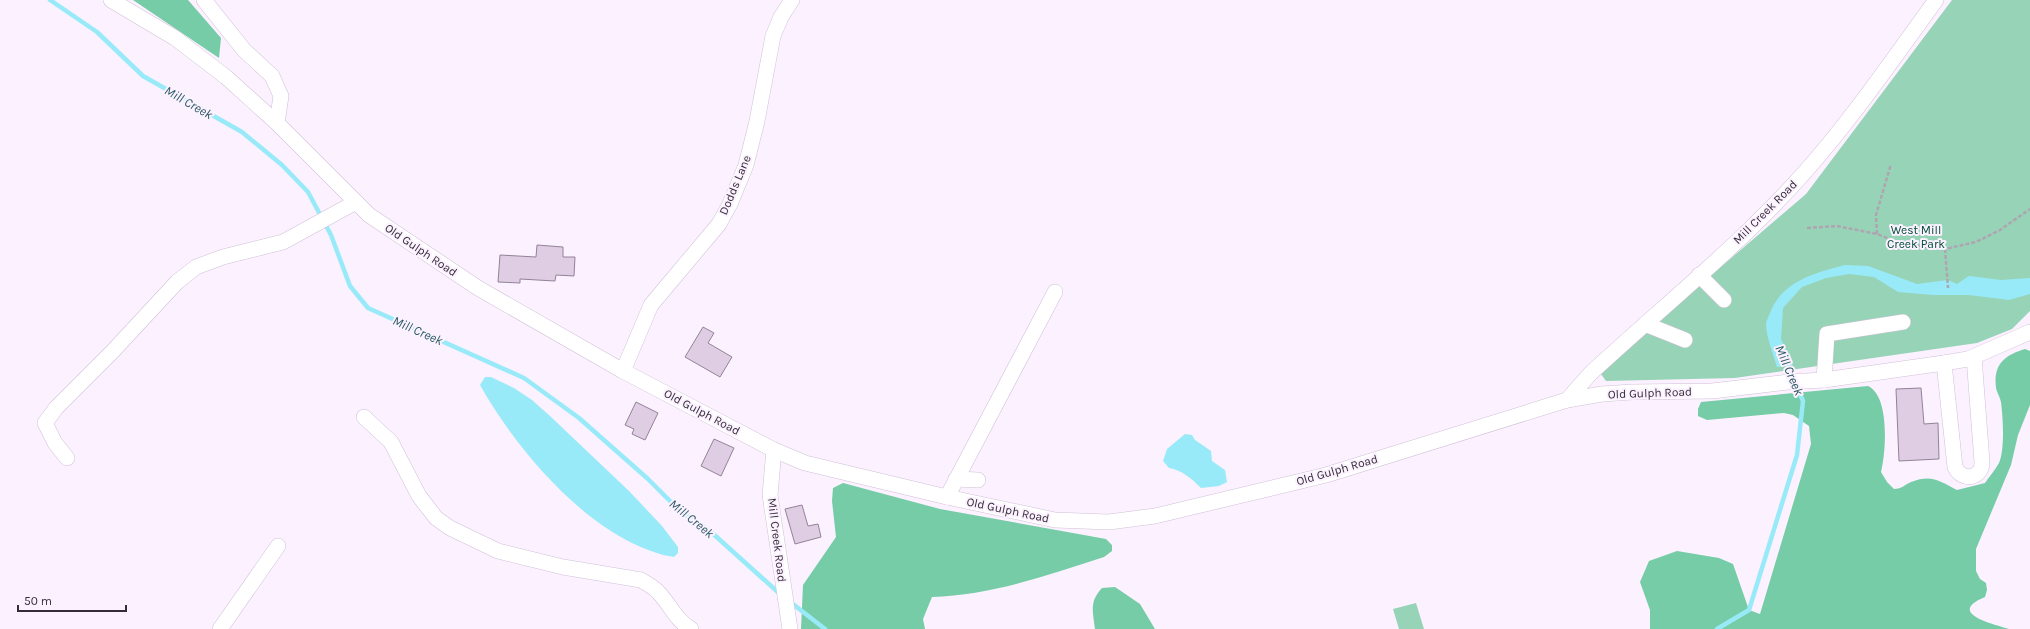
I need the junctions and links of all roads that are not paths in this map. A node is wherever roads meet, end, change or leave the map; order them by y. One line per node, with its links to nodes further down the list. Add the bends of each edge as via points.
1 (111, 0): 5 (street, Old Gulph Road, via 175,38 226,77)
2 (204, 0): 5 (street, via 244,50 272,76 282,96)
3 (792, 0): 16 (street, Dodds Lane, via 781,16 773,36 756,128 746,165 730,204 719,224 651,305)
4 (1936, 0): 7 (street, Mill Creek Road, via 1845,125 1808,168 1760,219)
5 (277, 123): 6 (street, Old Gulph Road)
6 (356, 202): 16 (street, Old Gulph Road, via 369,215 478,288); 21 (street, via 283,242 223,257 196,267 177,282 56,408 45,423 55,443)
7 (1699, 275): 9 (street); 11 (street, Mill Creek Road)
8 (1055, 292): 22 (street)
9 (1724, 300)
10 (1904, 322): 17 (street, via 1827,334)
11 (1645, 324): 13 (street); 18 (street, Mill Creek Road, via 1590,374)
12 (2030, 332): 14 (street, Old Gulph Road)
13 (1684, 340)
14 (1974, 357): 15 (street, Old Gulph Road); 15 (street, via 1982,462 1980,471 1974,476 1964,477 1955,467)
15 (1944, 363): 17 (street, Old Gulph Road)
16 (623, 371): 20 (street, Old Gulph Road)
17 (1824, 380): 18 (street, Old Gulph Road, via 1712,391 1602,394)
18 (1568, 400): 24 (street, Old Gulph Road, via 1326,475 1155,516 1109,522 1055,520)
19 (364, 417): 28 (street, via 391,442 420,496 436,518 450,528 506,553 563,567 641,580 660,593 680,623)
20 (774, 450): 24 (street, Old Gulph Road, via 805,462); 26 (street, Mill Creek Road, via 770,495)
21 (67, 458)
22 (956, 479): 23 (street); 24 (street)
23 (978, 480)
24 (947, 497)
25 (278, 546): 27 (street)
26 (789, 622)
27 (220, 629)
28 (691, 629)

